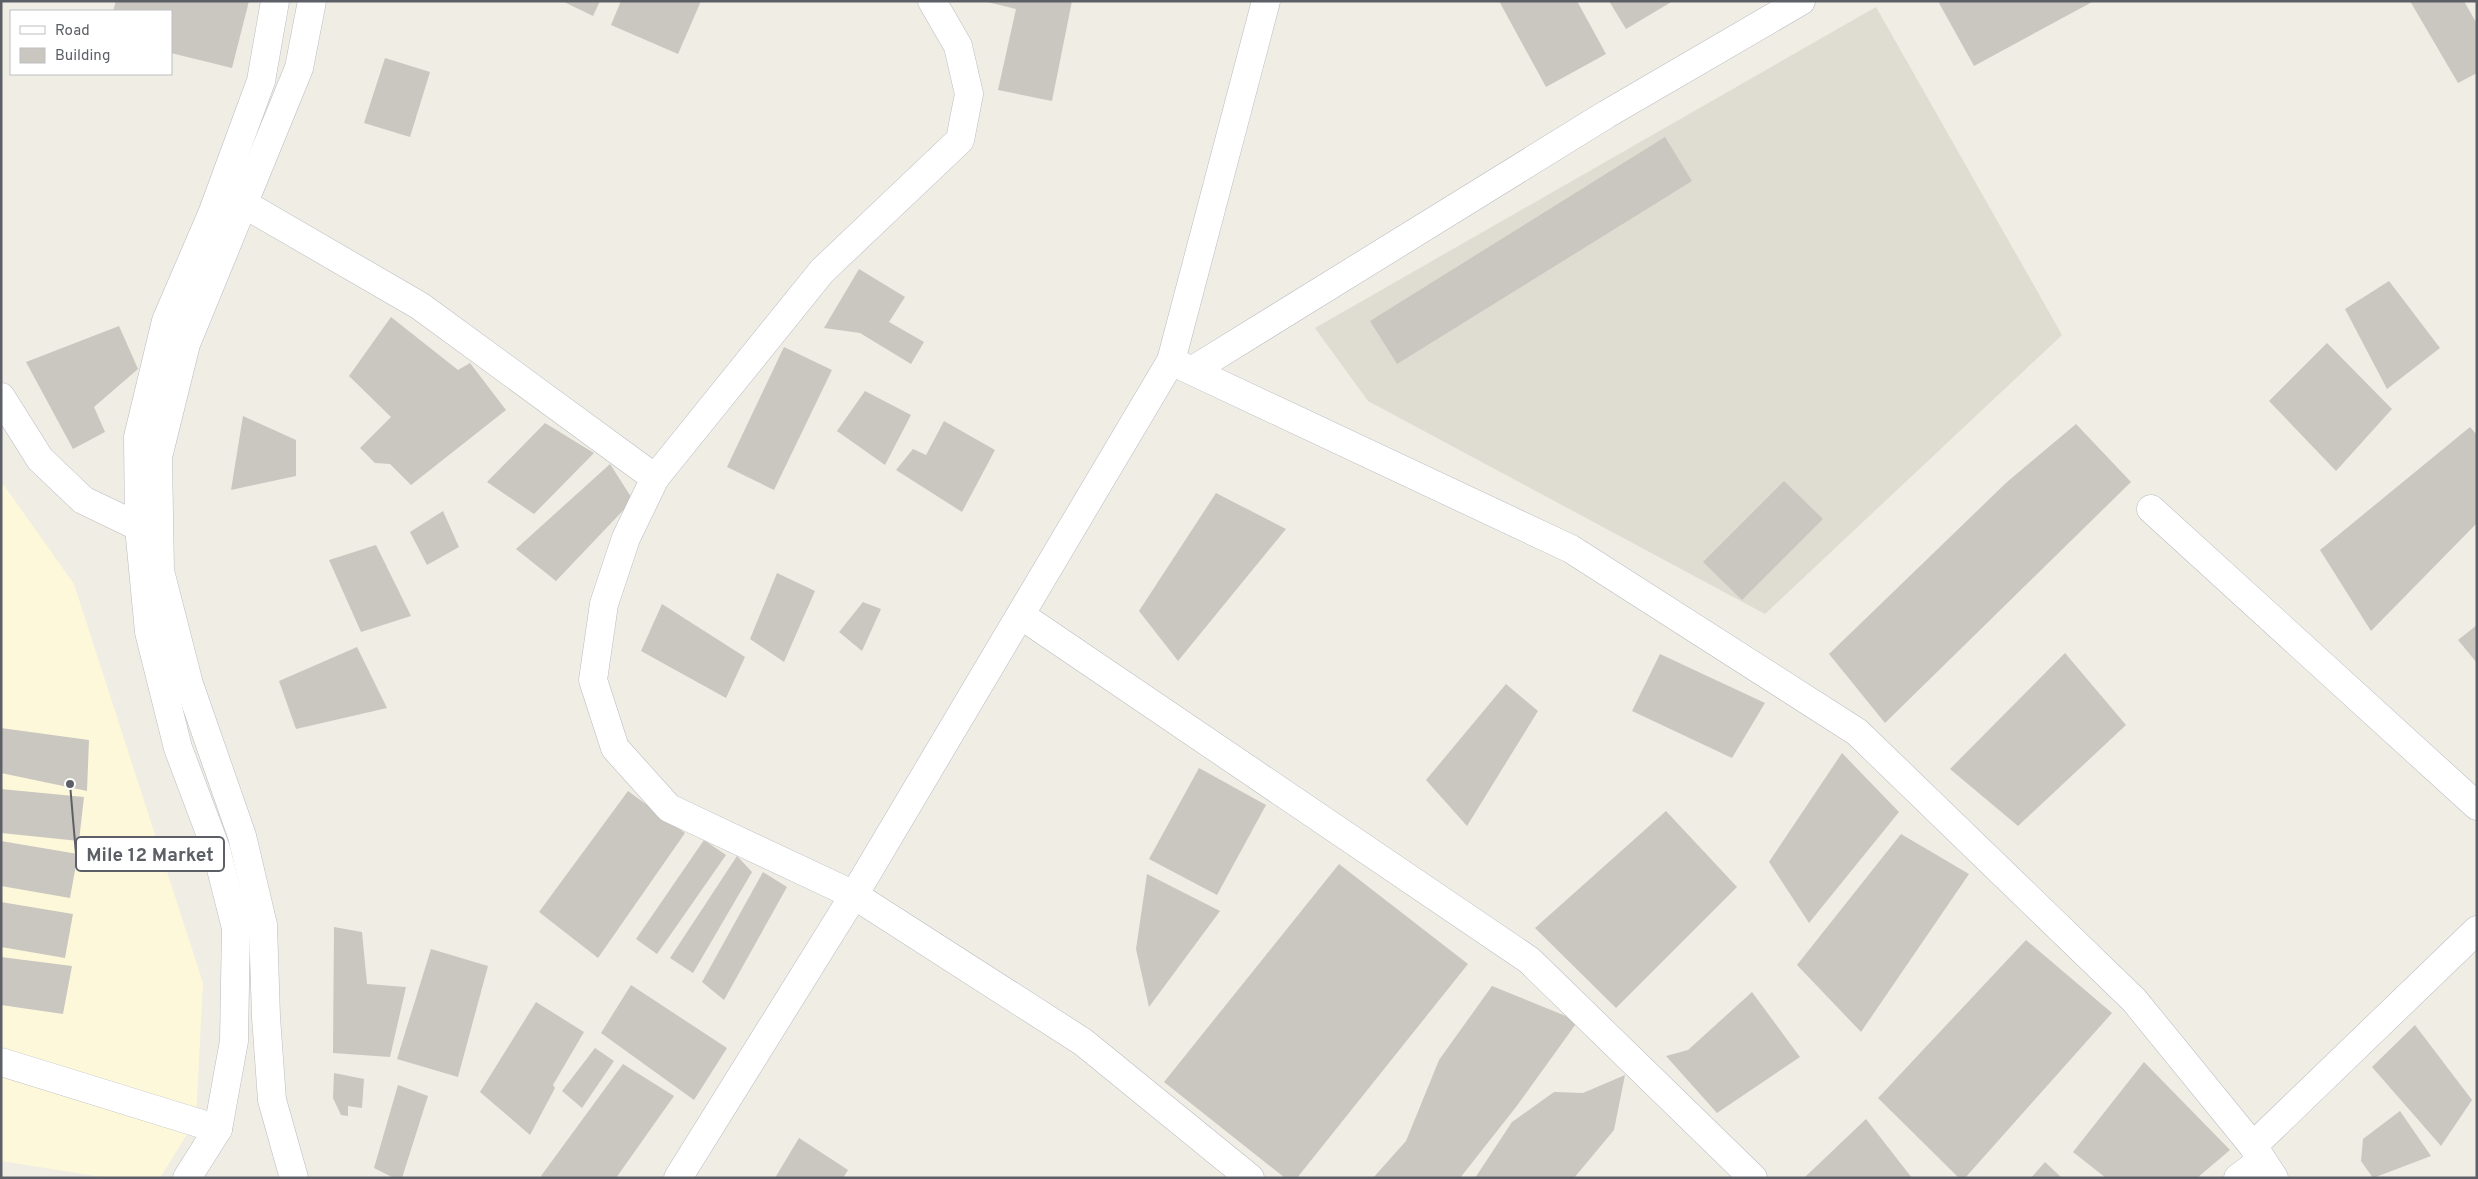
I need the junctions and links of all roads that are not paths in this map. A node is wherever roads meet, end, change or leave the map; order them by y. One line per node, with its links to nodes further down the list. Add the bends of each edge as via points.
1 (275, 1): 11 (street, via 261,81 212,214 166,321 138,438)
2 (312, 1): 6 (street, via 299,68)
3 (932, 1): 9 (street, via 958,46 969,94 960,140 822,271)
4 (1266, 1): 7 (street)
5 (1801, 1): 7 (street)
6 (244, 204): 9 (street, via 420,306); 20 (street, via 186,344 158,457 160,571 189,684 242,836 263,925 272,1100)
7 (1182, 366): 12 (street); 18 (street, via 1571,549 1857,732 2134,1000)
8 (1, 397): 11 (street, via 40,459 83,500)
9 (655, 478): 14 (street, via 626,538 604,604 594,680 615,748 669,808)
10 (2151, 509): 13 (street)
11 (138, 527): 17 (street, via 149,632 178,748 216,849 236,928 234,1041)
12 (1022, 616): 14 (street); 23 (street, via 1529,960)
13 (2477, 806)
14 (854, 895): 21 (street); 22 (street, via 1083,1042)
15 (2477, 930): 18 (street)
16 (1, 1062): 17 (street)
17 (218, 1129): 19 (street)
18 (2263, 1161): 24 (street)
19 (186, 1178)
20 (294, 1178)
21 (678, 1178)
22 (1250, 1178)
23 (1753, 1178)
24 (2238, 1178)

